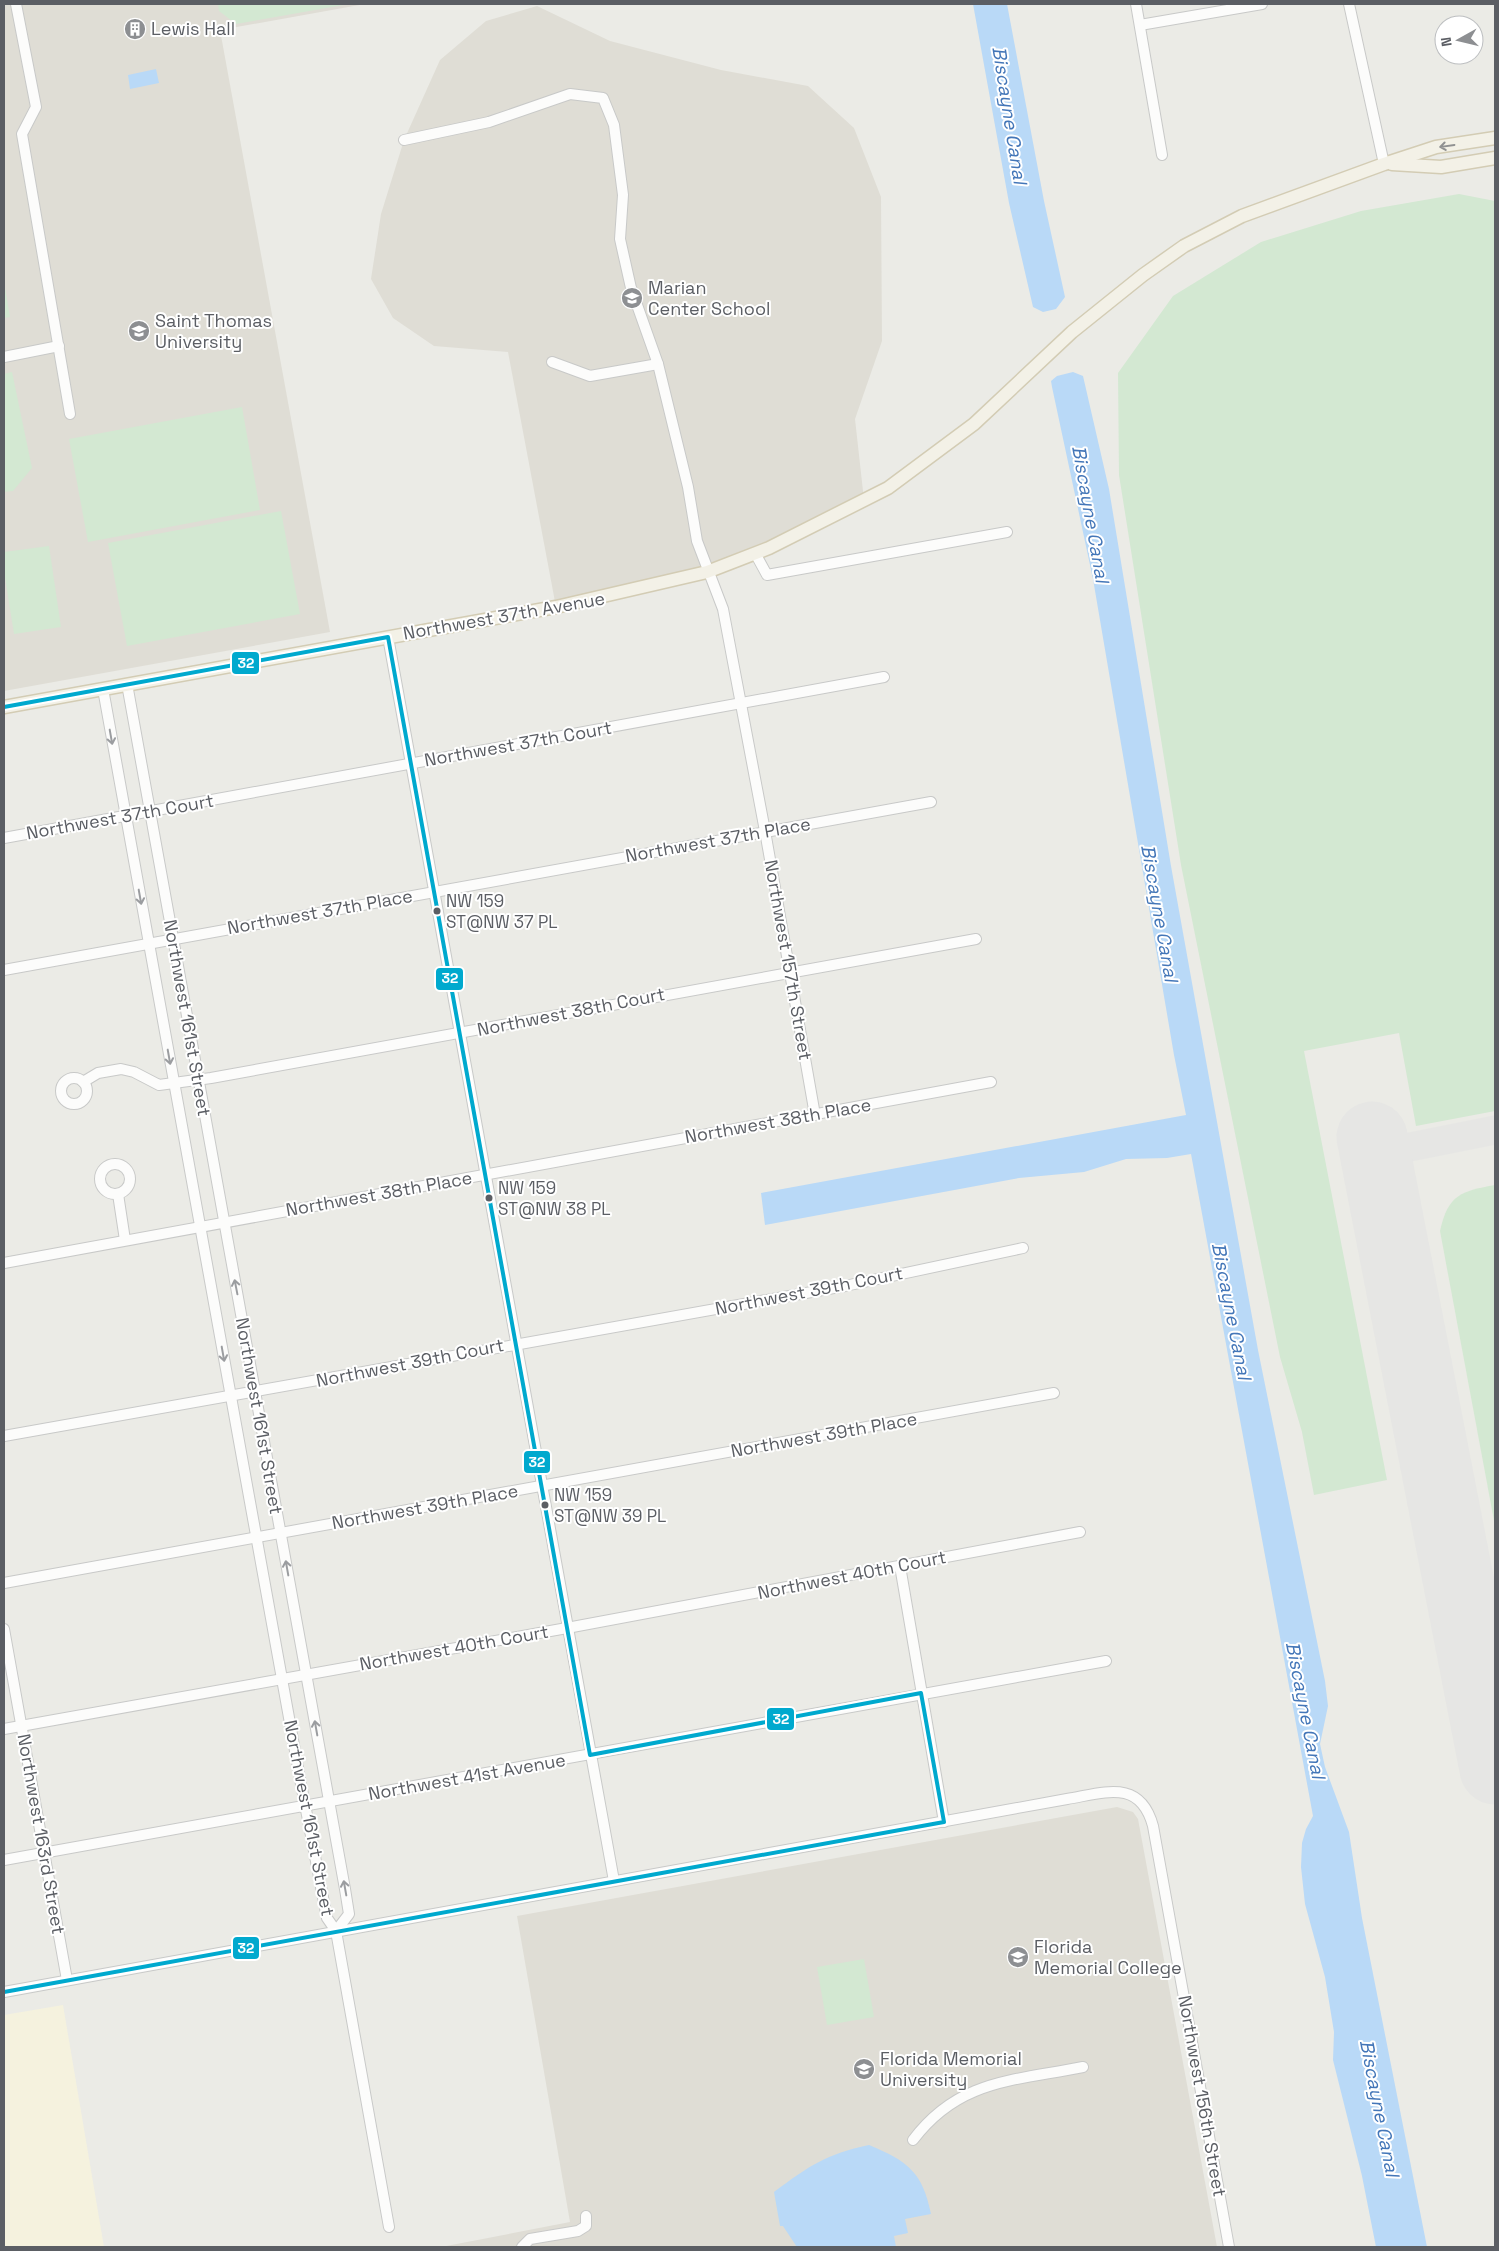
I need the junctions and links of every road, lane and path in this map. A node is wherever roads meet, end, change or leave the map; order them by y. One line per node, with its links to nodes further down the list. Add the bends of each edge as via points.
1 (16, 4): 11 (street, via 36,107 22,134)
2 (1136, 4): 5 (street)
3 (1262, 4): 5 (street)
4 (1349, 4): 10 (street)
5 (1140, 24): 8 (street)
6 (1495, 138): 10 (main road, Northwest 37th Avenue, one-way to 10, via 1436,147)
7 (404, 140): 14 (street, Northwest 157th Street, via 489,122 570,94 603,98 614,125 622,186 620,239 631,288)
8 (1162, 156)
9 (1495, 158): 10 (main road, via 1441,166)
10 (1384, 164): 17 (main road, Northwest 37th Avenue, via 1242,216 1184,246 1072,332 974,424 888,488)
11 (59, 346): 12 (street); 15 (street)
12 (4, 357)
13 (552, 362): 14 (street, via 590,376)
14 (658, 364): 18 (street, Northwest 157th Street, via 688,487 697,541)
15 (70, 414)
16 (1007, 532): 17 (street, via 767,575)
17 (755, 554): 18 (main road, Northwest 37th Avenue)
18 (708, 572): 19 (main road, Northwest 37th Avenue, via 606,597); 23 (street, Northwest 157th Street, via 723,609)
19 (388, 637): 21 (main road, Northwest 37th Avenue); 25 (street)
20 (884, 677): 23 (street, Northwest 37th Court)
21 (127, 684): 22 (main road, Northwest 37th Avenue); 27 (street, Northwest 161st Street)
22 (102, 689): 24 (main road, Northwest 37th Avenue); 28 (street, Northwest 161st Street, one-way to 28)
23 (740, 704): 25 (street, Northwest 37th Court); 29 (street, Northwest 157th Street)
24 (4, 707)
25 (411, 764): 27 (street, Northwest 37th Court); 31 (street)
26 (931, 802): 29 (street, Northwest 37th Place)
27 (150, 812): 28 (street, Northwest 37th Court); 32 (street, Northwest 161st Street)
28 (126, 817): 30 (street, Northwest 37th Court); 34 (street, Northwest 161st Street, one-way to 34)
29 (765, 832): 31 (street, Northwest 37th Place); 36 (street, Northwest 157th Street)
30 (4, 838)
31 (434, 892): 32 (street, Northwest 37th Place); 37 (street)
32 (173, 939): 34 (street, Northwest 37th Place); 38 (street, Northwest 161st Street)
33 (976, 940): 36 (street, Northwest 38th Court)
34 (148, 943): 35 (street, Northwest 37th Place); 41 (street, Northwest 161st Street, one-way to 41)
35 (4, 970)
36 (790, 972): 37 (street, Northwest 38th Court); 42 (street, Northwest 157th Street)
37 (460, 1033): 38 (street, Northwest 38th Court); 43 (street)
38 (198, 1080): 41 (street, Northwest 38th Court); 45 (street, Northwest 161st Street)
39 (83, 1082): 41 (street, Northwest 38th Court, via 98,1072 121,1069 159,1085)
40 (991, 1082): 42 (street, Northwest 38th Place)
41 (174, 1083): 46 (street, Northwest 161st Street)
42 (815, 1115): 43 (street, Northwest 38th Place)
43 (486, 1174): 45 (street, Northwest 38th Place); 50 (street)
44 (118, 1194): 47 (street)
45 (224, 1222): 46 (street, Northwest 38th Place); 51 (street, Northwest 161st Street, one-way to 45)
46 (200, 1226): 47 (street, Northwest 38th Place); 53 (street, Northwest 161st Street, one-way to 53)
47 (125, 1240): 49 (street, Northwest 38th Place)
48 (1023, 1248): 50 (street, Northwest 39th Court, via 845,1286)
49 (4, 1262)
50 (516, 1343): 51 (street, Northwest 39th Court); 55 (street)
51 (255, 1391): 53 (street, Northwest 39th Court); 57 (street, Northwest 161st Street)
52 (1054, 1393): 55 (street, Northwest 39th Place)
53 (230, 1396): 54 (street, Northwest 39th Court); 58 (street, Northwest 161st Street)
54 (4, 1436)
55 (542, 1486): 57 (street, Northwest 39th Place); 61 (street)
56 (1080, 1532): 59 (street, Northwest 40th Court)
57 (280, 1533): 58 (street, Northwest 39th Place); 64 (street, Northwest 161st Street, one-way to 57)
58 (256, 1537): 60 (street, Northwest 39th Place); 65 (street, Northwest 161st Street)
59 (900, 1566): 61 (street, Northwest 40th Court); 66 (street)
60 (4, 1583)
61 (567, 1628): 64 (street, Northwest 40th Court); 69 (street)
62 (4, 1629): 67 (street, Northwest 163rd Street)
63 (1106, 1661): 66 (street, Northwest 41st Avenue)
64 (306, 1674): 65 (street, Northwest 40th Court); 70 (street, Northwest 161st Street, one-way to 64)
65 (282, 1679): 67 (street, Northwest 40th Court); 71 (street, Northwest 161st Street)
66 (921, 1693): 69 (street, Northwest 41st Avenue); 72 (street)
67 (21, 1726): 68 (street, Northwest 40th Court); 73 (street, Northwest 163rd Street)
68 (4, 1729)
69 (590, 1755): 70 (street, Northwest 41st Avenue); 75 (street)
70 (329, 1802): 71 (street, Northwest 41st Avenue); 76 (street, Northwest 161st Street, one-way to 70, via 349,1914)
71 (305, 1806): 73 (street, Northwest 41st Avenue); 76 (street, Northwest 161st Street, via 326,1918)
72 (944, 1822): 75 (street); 84 (street, Northwest 156th Street, via 1110,1792 1126,1793 1140,1800 1153,1826)
73 (44, 1852): 74 (street, Northwest 41st Avenue); 77 (street, Northwest 163rd Street)
74 (4, 1860)
75 (614, 1881): 76 (street)
76 (336, 1932): 77 (street); 82 (street)
77 (67, 1980): 78 (street)
78 (4, 1992)
79 (1083, 2067): 80 (street, via 981,2087 957,2098 928,2120)
80 (913, 2140)
81 (586, 2216): 83 (street, via 586,2226 578,2231 530,2239)
82 (389, 2227)
83 (522, 2247)
84 (1230, 2247)

